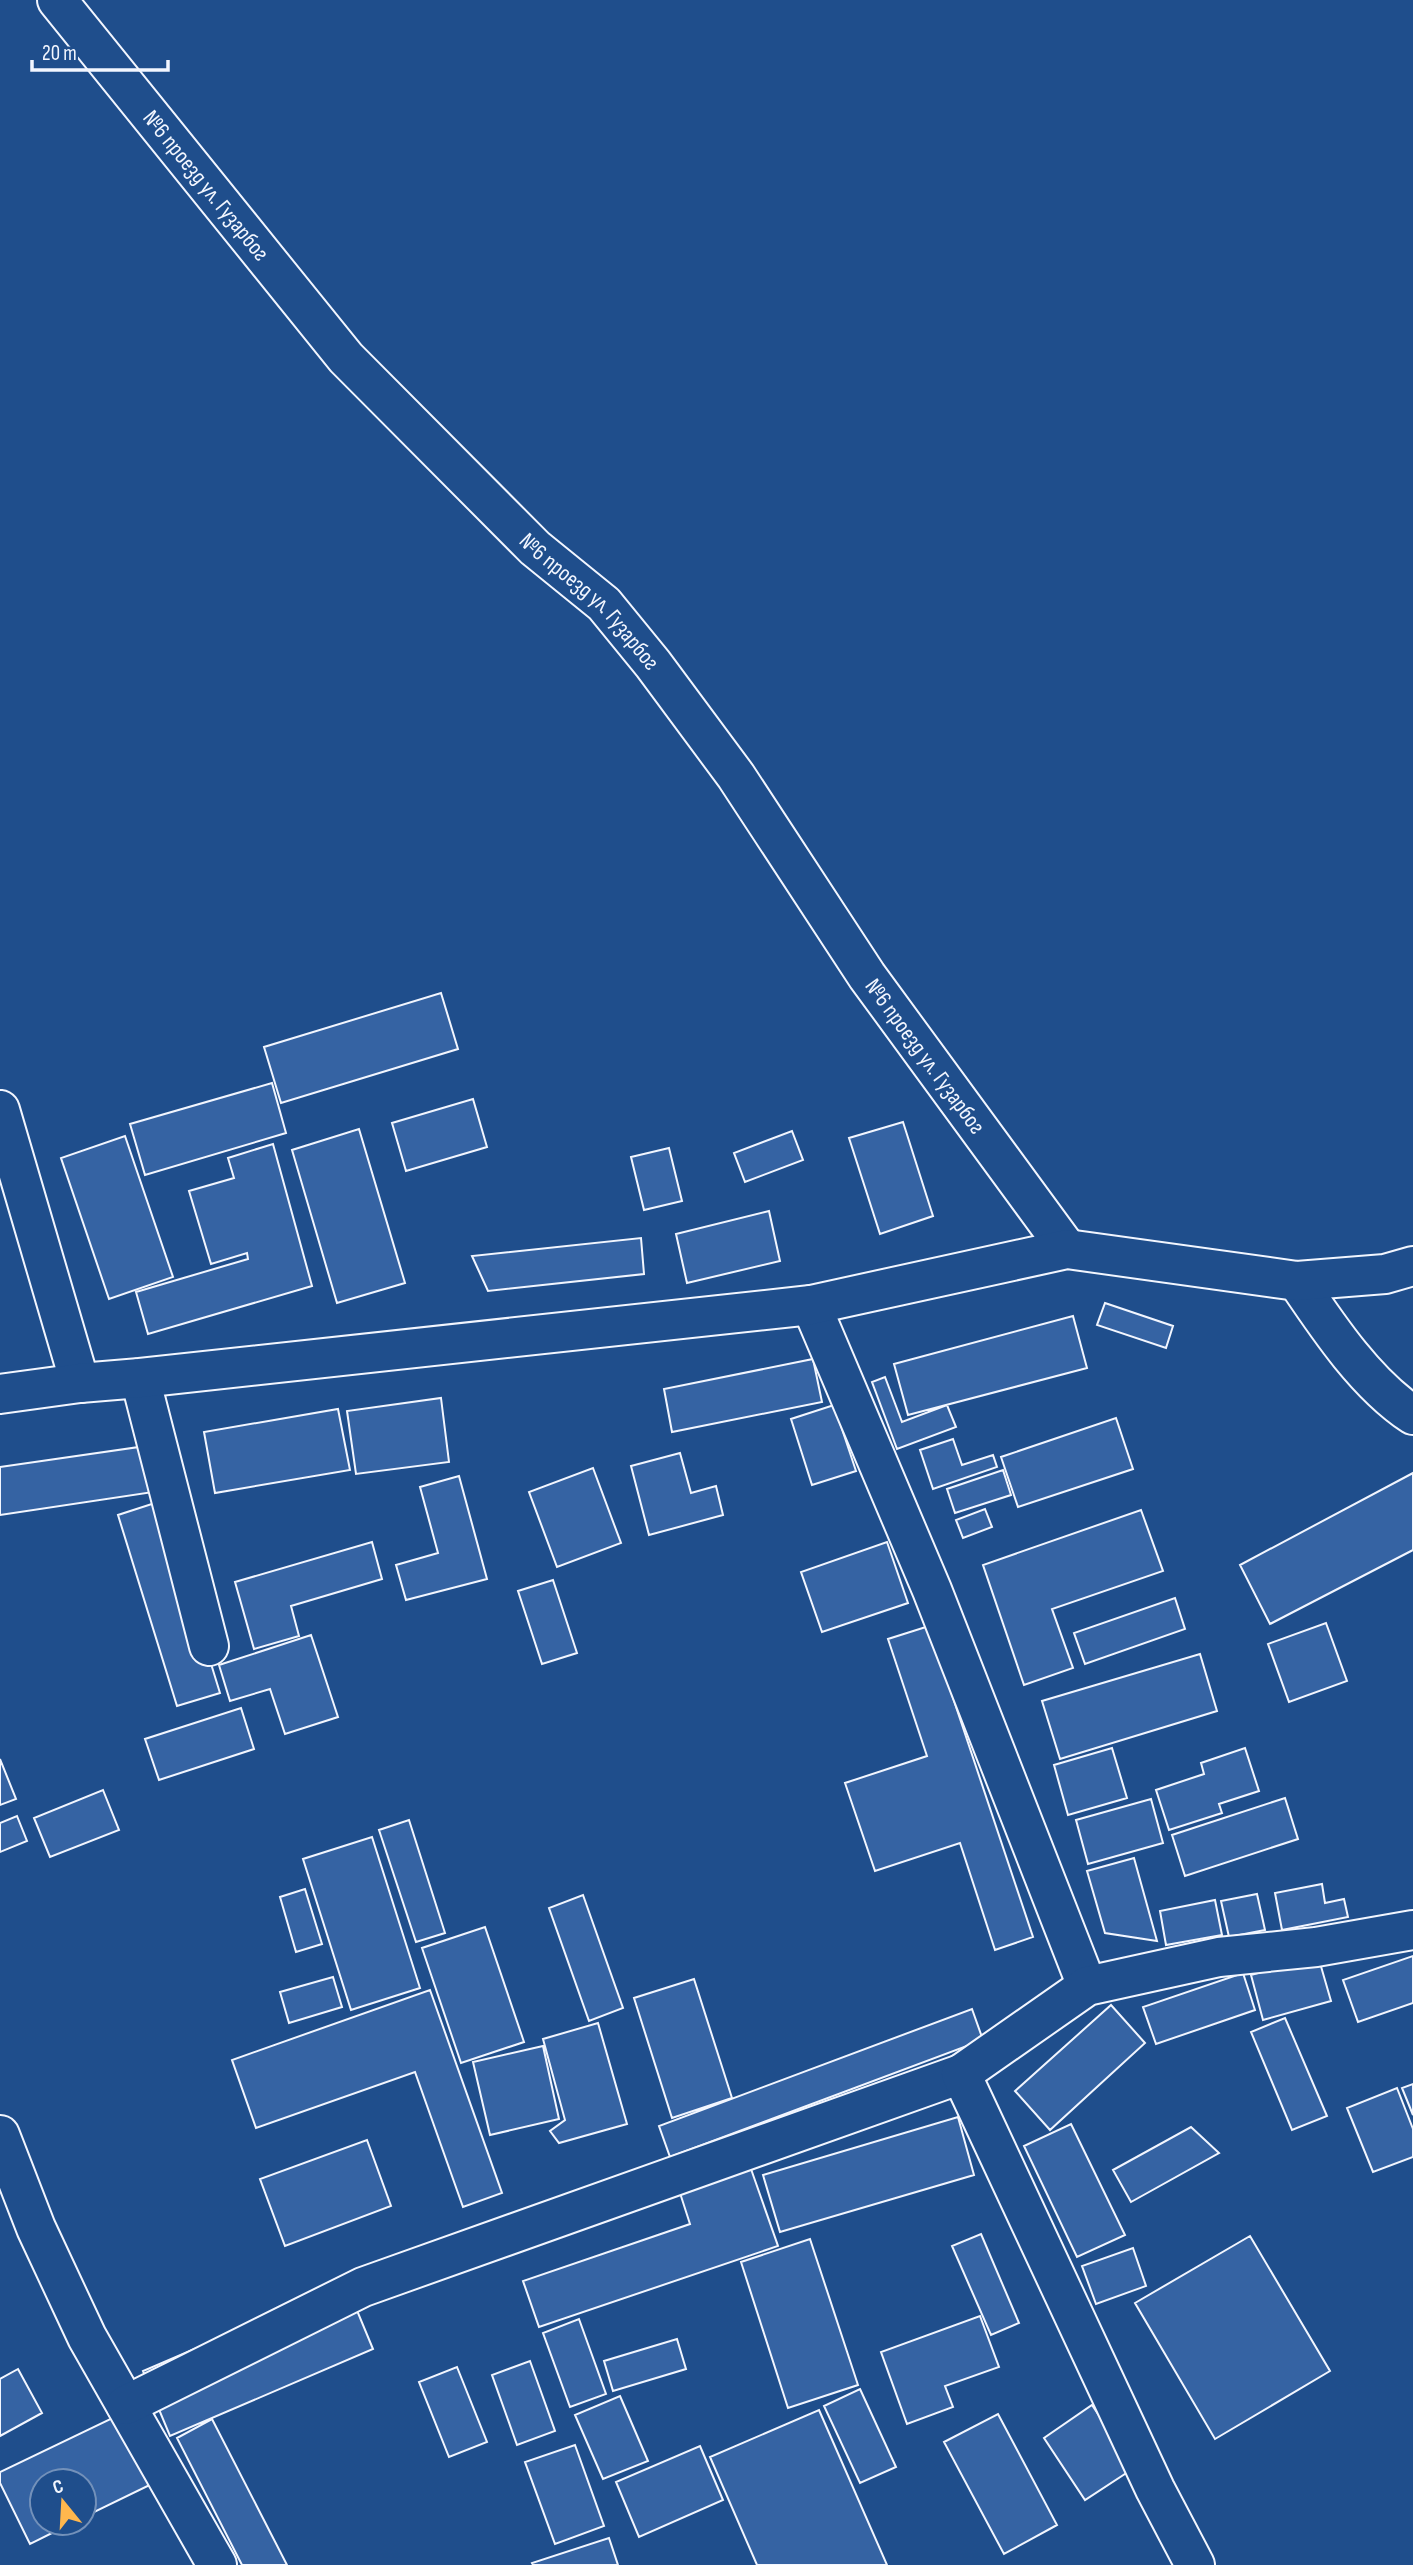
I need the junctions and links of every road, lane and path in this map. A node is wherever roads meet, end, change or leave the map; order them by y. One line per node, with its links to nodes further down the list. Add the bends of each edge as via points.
1 (57, 0): 3 (street, №6 проезд ул. Гузарбог, via 345,358 535,548 604,604 653,664 736,776 867,976)
2 (0, 1110): 8 (street)
3 (1067, 1249): 5 (street); 6 (street)
4 (1413, 1266): 5 (street, via 1385,1274)
5 (1297, 1281): 10 (street, via 1341,1346)
6 (811, 1305): 7 (street); 13 (street, via 932,1590)
7 (140, 1378): 8 (street); 11 (street)
8 (80, 1383): 9 (street)
9 (0, 1394)
10 (1413, 1415)
11 (209, 1646)
12 (1413, 1930): 13 (street, via 1219,1957)
13 (1087, 1986): 14 (street)
14 (961, 2074): 16 (street, via 363,2287); 18 (street)
15 (0, 2135): 16 (street, via 47,2252 87,2337)
16 (126, 2404): 17 (street)
17 (217, 2565)
18 (1195, 2565)

